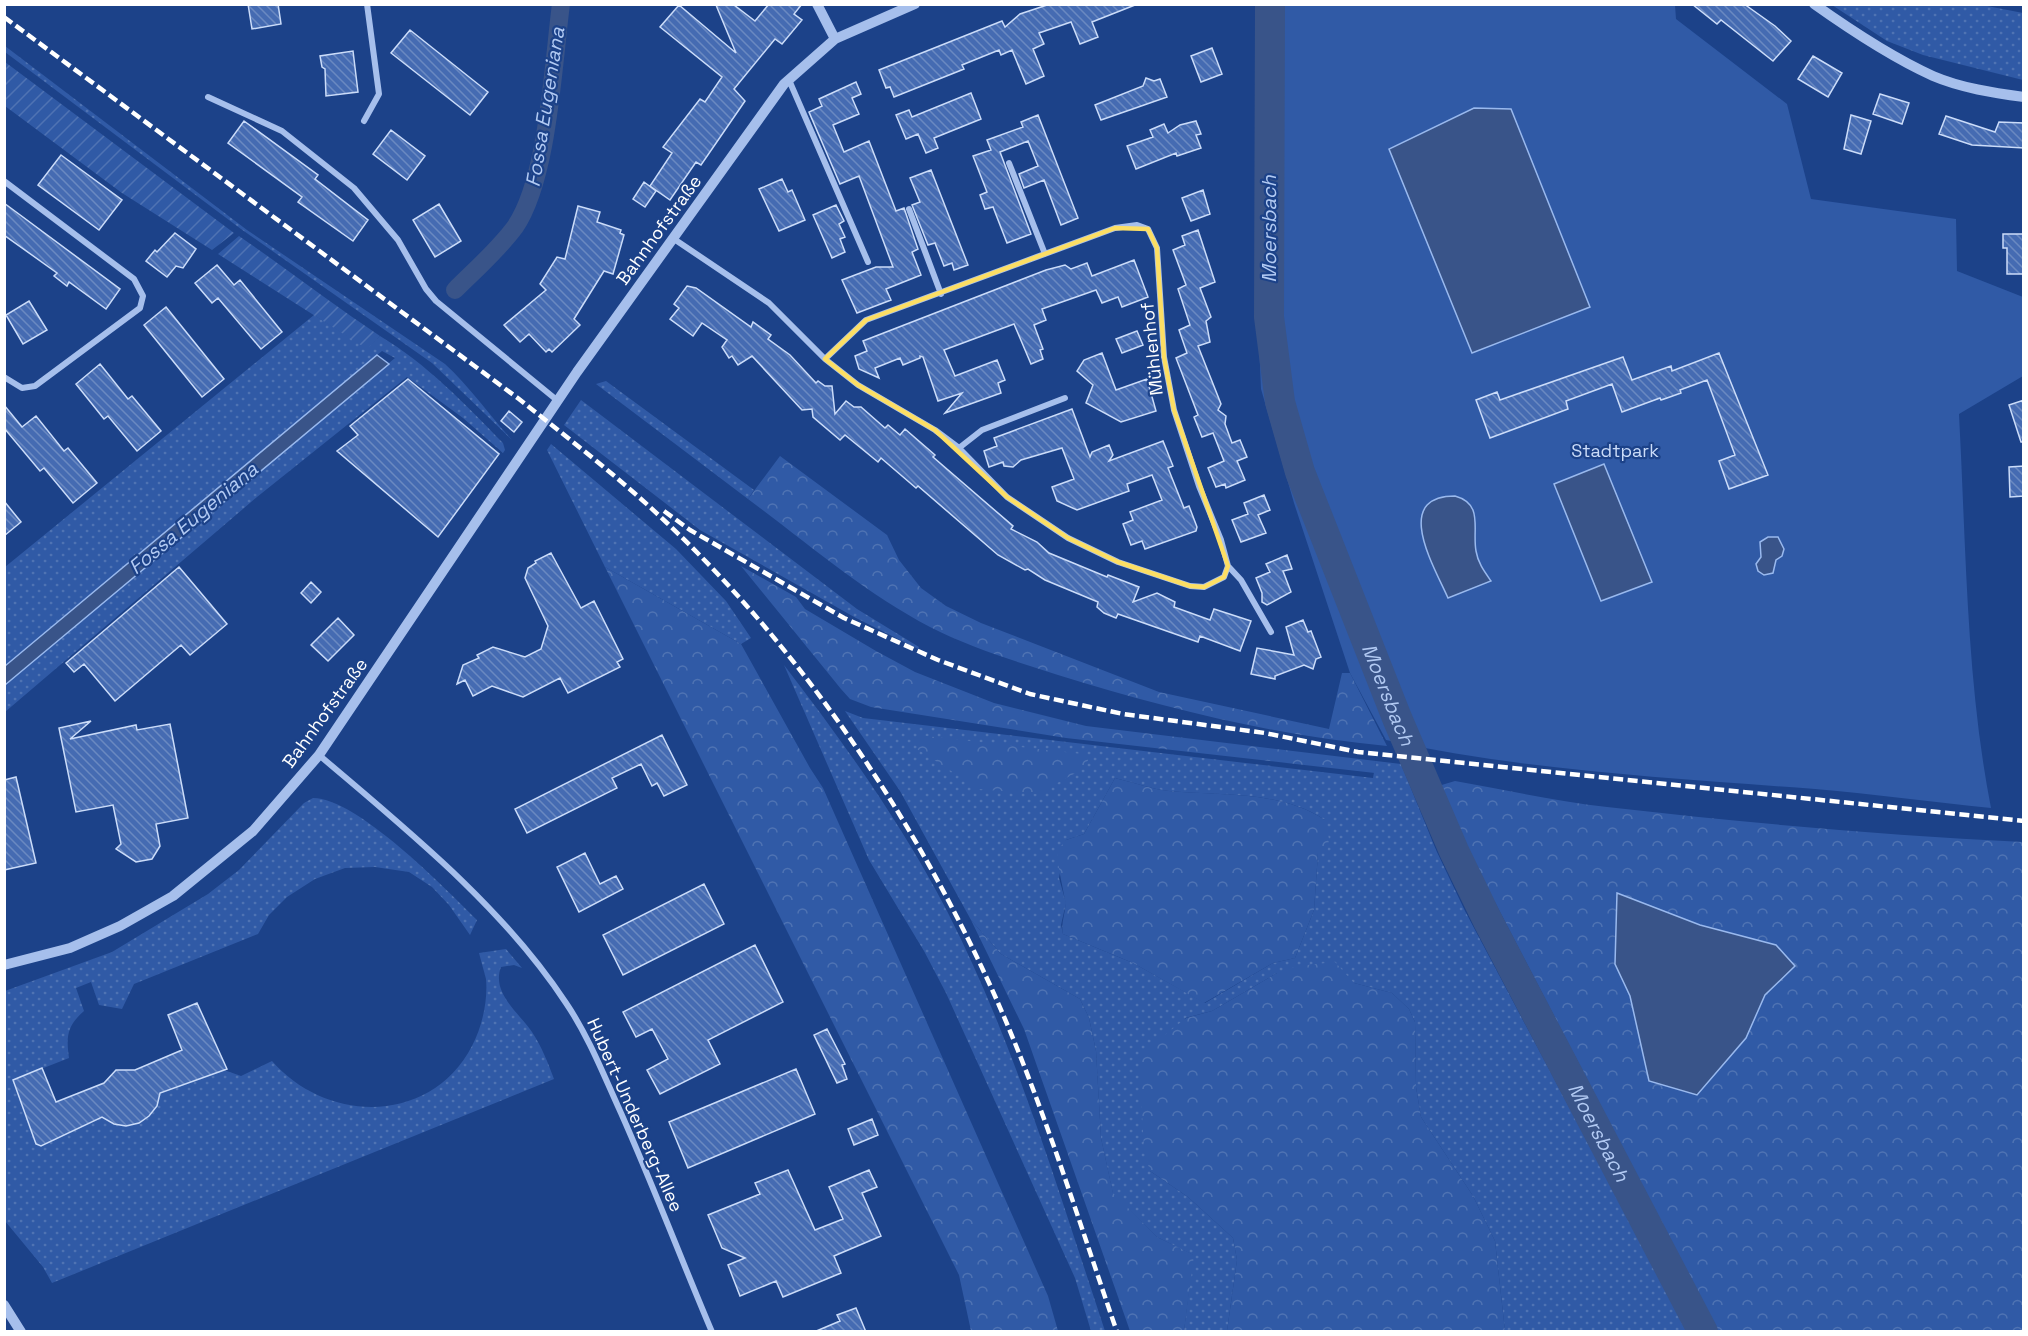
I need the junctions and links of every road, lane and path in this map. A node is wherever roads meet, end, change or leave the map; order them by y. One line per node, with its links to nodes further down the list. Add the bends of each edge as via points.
1 (367, 4): 9 (street, via 379,94)
2 (817, 4): 5 (street)
3 (915, 4): 5 (street, Bahnhofstraße)
4 (1814, 4): 8 (street, via 1865,40 1935,76 1988,92)
5 (835, 39): 6 (street, Bahnhofstraße)
6 (789, 80): 13 (street, Bahnhofstraße); 15 (street)
7 (208, 97): 20 (street, via 282,130 354,188 398,240 436,301)
8 (2024, 97)
9 (364, 121)
10 (1009, 163): 14 (street)
11 (4, 181): 18 (street, via 134,279 143,296 140,308 35,386 22,388)
12 (909, 209): 16 (street)
13 (674, 239): 17 (street, via 769,303); 20 (street, Bahnhofstraße)
14 (1045, 254): 16 (street, Mühlenhof); 22 (street, Mühlenhof, via 1115,228 1137,225 1148,229 1157,248 1164,357 1174,410)
15 (868, 262)
16 (941, 294): 17 (street, Mühlenhof, via 866,320)
17 (825, 359): 21 (street, via 858,385)
18 (4, 377)
19 (1065, 398): 21 (street, via 982,430)
20 (558, 401): 24 (street, Bahnhofstraße)
21 (958, 448): 22 (street, via 1007,497 1036,518 1118,562 1190,586 1204,586 1224,577)
22 (1228, 566): 23 (street, Mühlenhof, via 1241,580)
23 (1271, 632)
24 (319, 755): 25 (street, Bahnhofstraße, via 253,831 173,896 70,948); 28 (street, Hubert-Underberg-Allee, via 493,911 568,1005 590,1043)
25 (4, 965)
26 (4, 1305): 27 (street)
27 (21, 1332)
28 (712, 1332)

